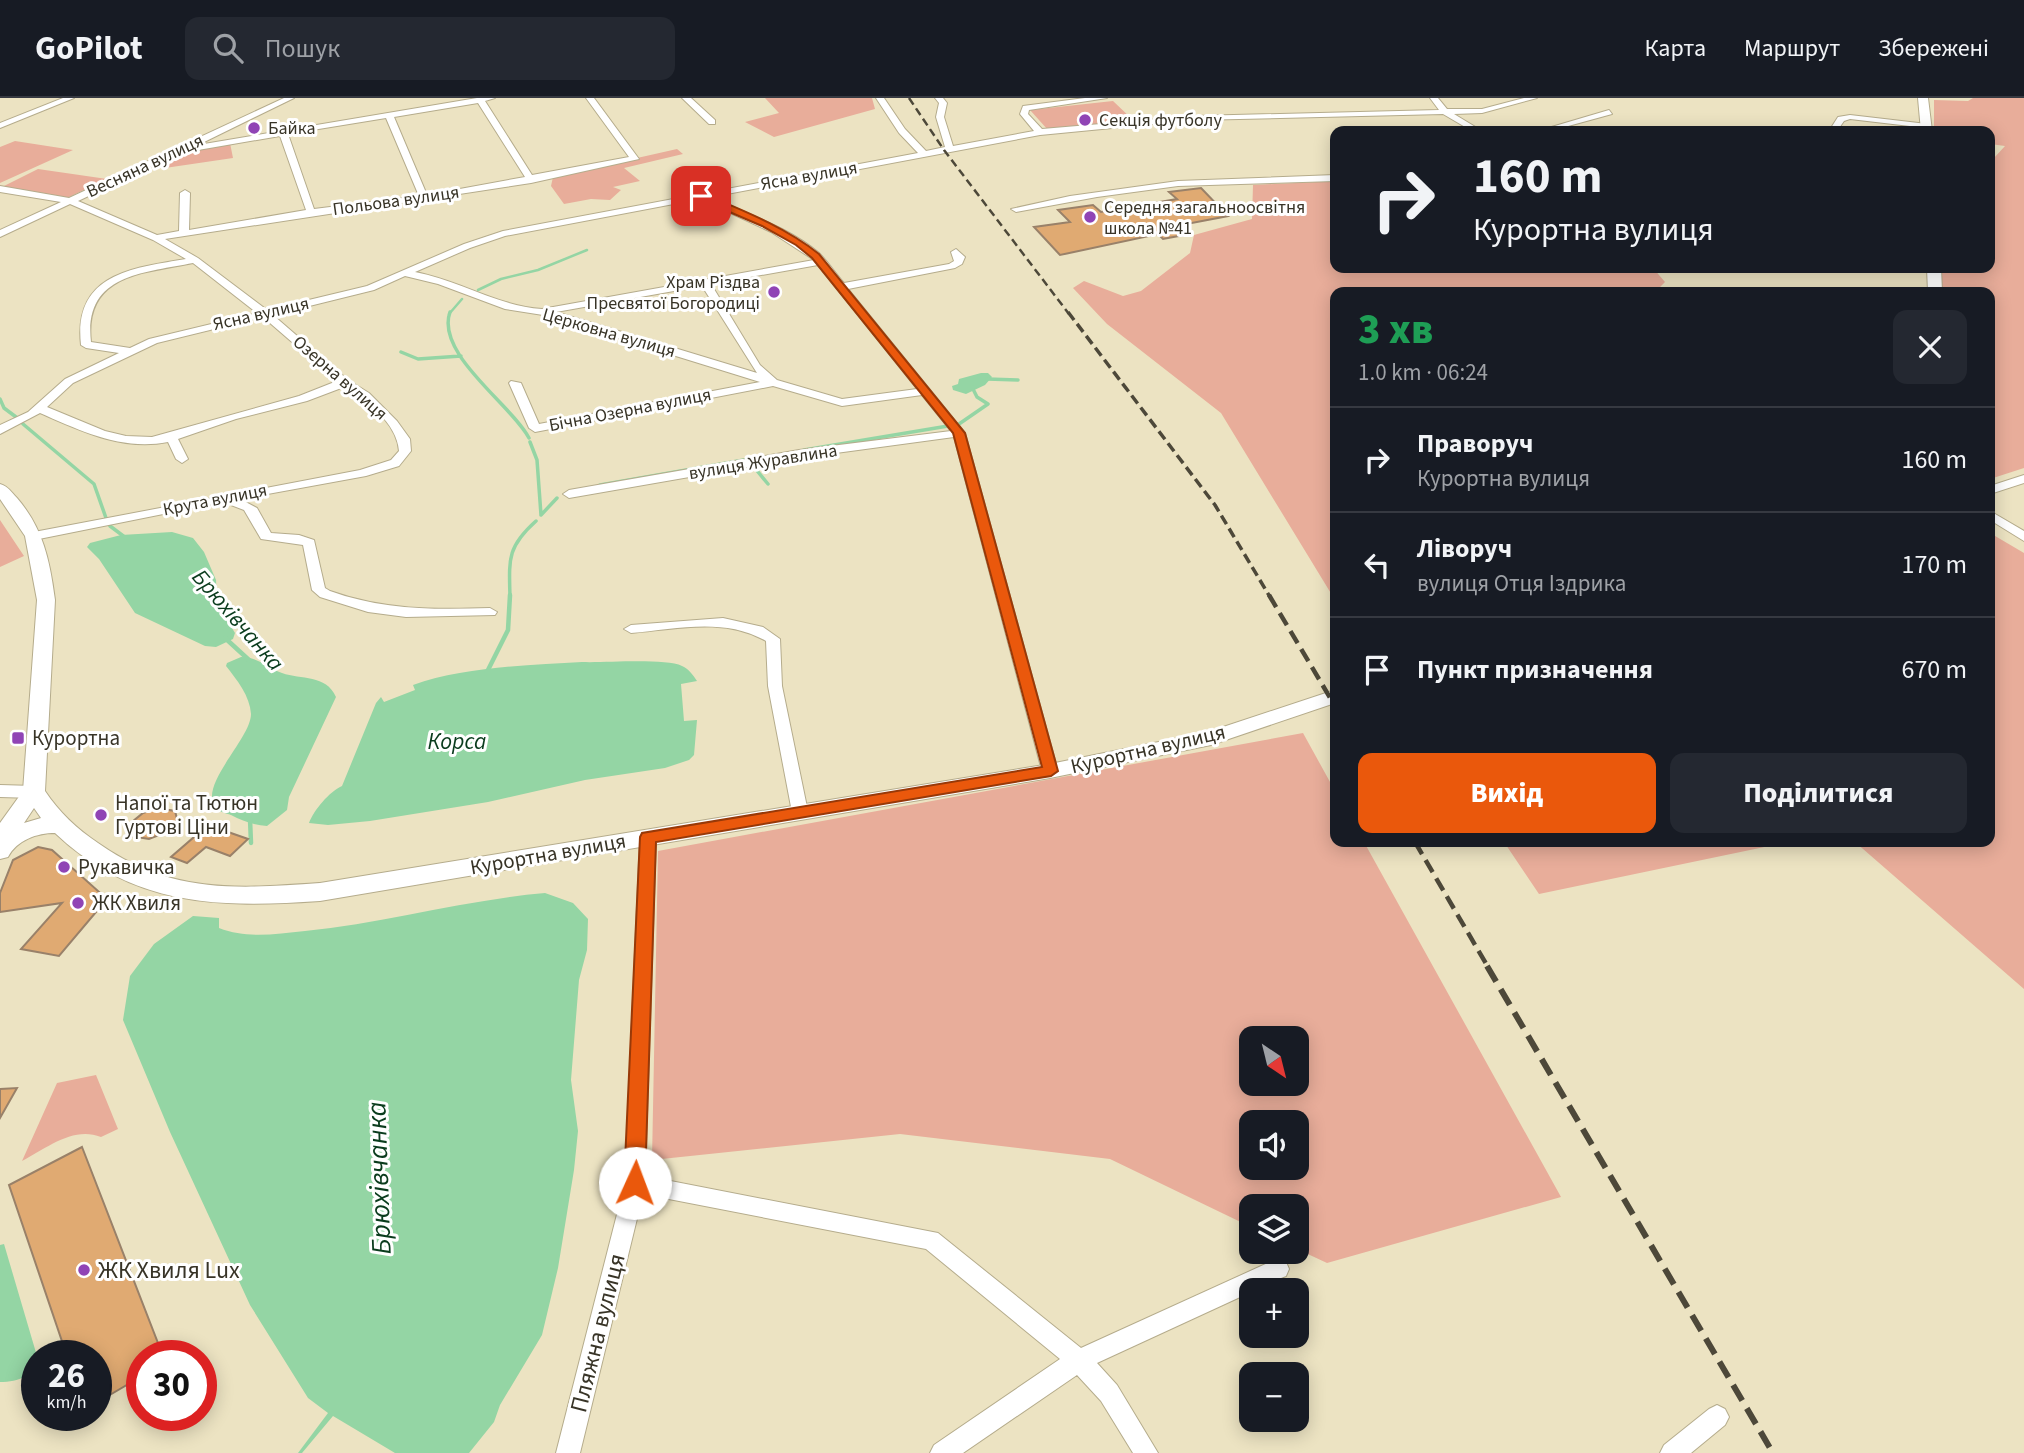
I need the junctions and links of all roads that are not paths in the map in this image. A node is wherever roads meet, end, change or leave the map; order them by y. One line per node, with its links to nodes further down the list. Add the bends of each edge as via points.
1 (71, 98): 17 (street)
2 (290, 98): 26 (street, Весняна вулиця)
3 (491, 98): 12 (street)
4 (590, 98): 29 (street, Польова вулиця, via 635,159)
5 (686, 98): 16 (street)
6 (880, 98): 27 (street)
7 (939, 98): 25 (street)
8 (1103, 98): 23 (street, via 1026,108 1024,114)
9 (1434, 98): 13 (street)
10 (1533, 98): 13 (street, Ясна вулиця, via 1482,111)
11 (1923, 98): 22 (main road)
12 (480, 100): 15 (street); 29 (street)
13 (1446, 113): 18 (street); 23 (street, Ясна вулиця, via 1219,117)
14 (1609, 113): 19 (street)
15 (388, 116): 24 (street); 33 (street)
16 (712, 122)
17 (0, 126)
18 (1469, 126)
19 (1561, 126)
20 (1836, 126): 21 (street, via 1850,117)
21 (1908, 126)
22 (1927, 126)
23 (1040, 132): 25 (street, Ясна вулиця)
24 (282, 133): 26 (street); 36 (street)
25 (950, 148): 27 (street, Ясна вулиця)
26 (178, 150): 34 (street, Весняна вулиця)
27 (924, 155): 32 (street, Ясна вулиця)
28 (1330, 178): 35 (street, via 1155,186)
29 (531, 180): 33 (street, Польова вулиця)
30 (0, 189): 34 (street, Озерна вулиця)
31 (185, 192): 37 (street)
32 (701, 196): 42 (street, via 800,243); 43 (street, Ясна вулиця, via 503,234)
33 (424, 198): 36 (street, Польова вулиця)
34 (70, 201): 38 (street, Весняна вулиця); 39 (street, Озерна вулиця)
35 (1016, 209)
36 (311, 212): 37 (street, Польова вулиця)
37 (184, 233): 39 (street, Польова вулиця)
38 (0, 234)
39 (156, 239): 41 (street, Озерна вулиця)
40 (956, 252): 45 (street, via 959,262 952,266)
41 (195, 260): 47 (street, Озерна вулиця); 48 (street, via 112,280 93,302 85,322 86,345)
42 (820, 262): 44 (street); 45 (street)
43 (405, 274): 46 (street, Церковна вулиця, via 430,277 517,309); 47 (street, Ясна вулиця, via 344,295)
44 (704, 281): 46 (street); 50 (street, via 756,367)
45 (841, 288): 52 (street)
46 (544, 312): 50 (street, Церковна вулиця)
47 (264, 313): 48 (street, Ясна вулиця, via 175,334); 49 (street, Озерна вулиця)
48 (131, 351): 53 (street, Ясна вулиця, via 69,381)
49 (344, 382): 56 (street, via 320,395); 58 (street, Озерна вулиця, via 365,395 404,439 405,451)
50 (773, 382): 51 (street, Бічна Озерна вулиця, via 535,428); 52 (street, Церковна вулиця, via 842,403)
51 (516, 383)
52 (926, 391): 55 (street)
53 (38, 408): 54 (street, Ясна вулиця); 56 (street, via 114,438)
54 (0, 430)
55 (959, 433): 62 (street, вулиця Журавлина, via 799,454); 70 (street)
56 (172, 438): 57 (street)
57 (182, 459)
58 (395, 463): 63 (street, Крута вулиця)
59 (2024, 480): 61 (street)
60 (0, 489): 65 (main road)
61 (1995, 489)
62 (569, 494)
63 (222, 498): 65 (street, Крута вулиця); 67 (street, via 255,510 267,536 309,543 318,590 325,594 395,614)
64 (1995, 518): 66 (street)
65 (34, 536): 72 (main road, via 46,600)
66 (2024, 537)
67 (490, 612)
68 (631, 629): 73 (street, via 736,625 772,639 775,686)
69 (1330, 698): 70 (main road, Курортна вулиця, via 1211,738)
70 (1051, 771): 73 (main road, Курортна вулиця)
71 (0, 791): 72 (street)
72 (34, 792): 74 (main road, Курортна вулиця); 76 (main road, via 7,830)
73 (800, 812): 75 (main road, Курортна вулиця)
74 (62, 825): 75 (main road, Курортна вулиця, via 120,870 140,879 187,890 251,896 363,886); 76 (main road, via 43,824 22,831)
75 (648, 837): 77 (street, Пляжна вулиця)
76 (1, 849)
77 (635, 1183): 79 (street, via 931,1240); 81 (street, Пляжна вулиця)
78 (1278, 1269): 79 (street)
79 (1079, 1360): 82 (street); 83 (street, via 1109,1393)
80 (1717, 1417): 84 (street)
81 (568, 1453)
82 (942, 1453)
83 (1146, 1453)
84 (1672, 1453)

